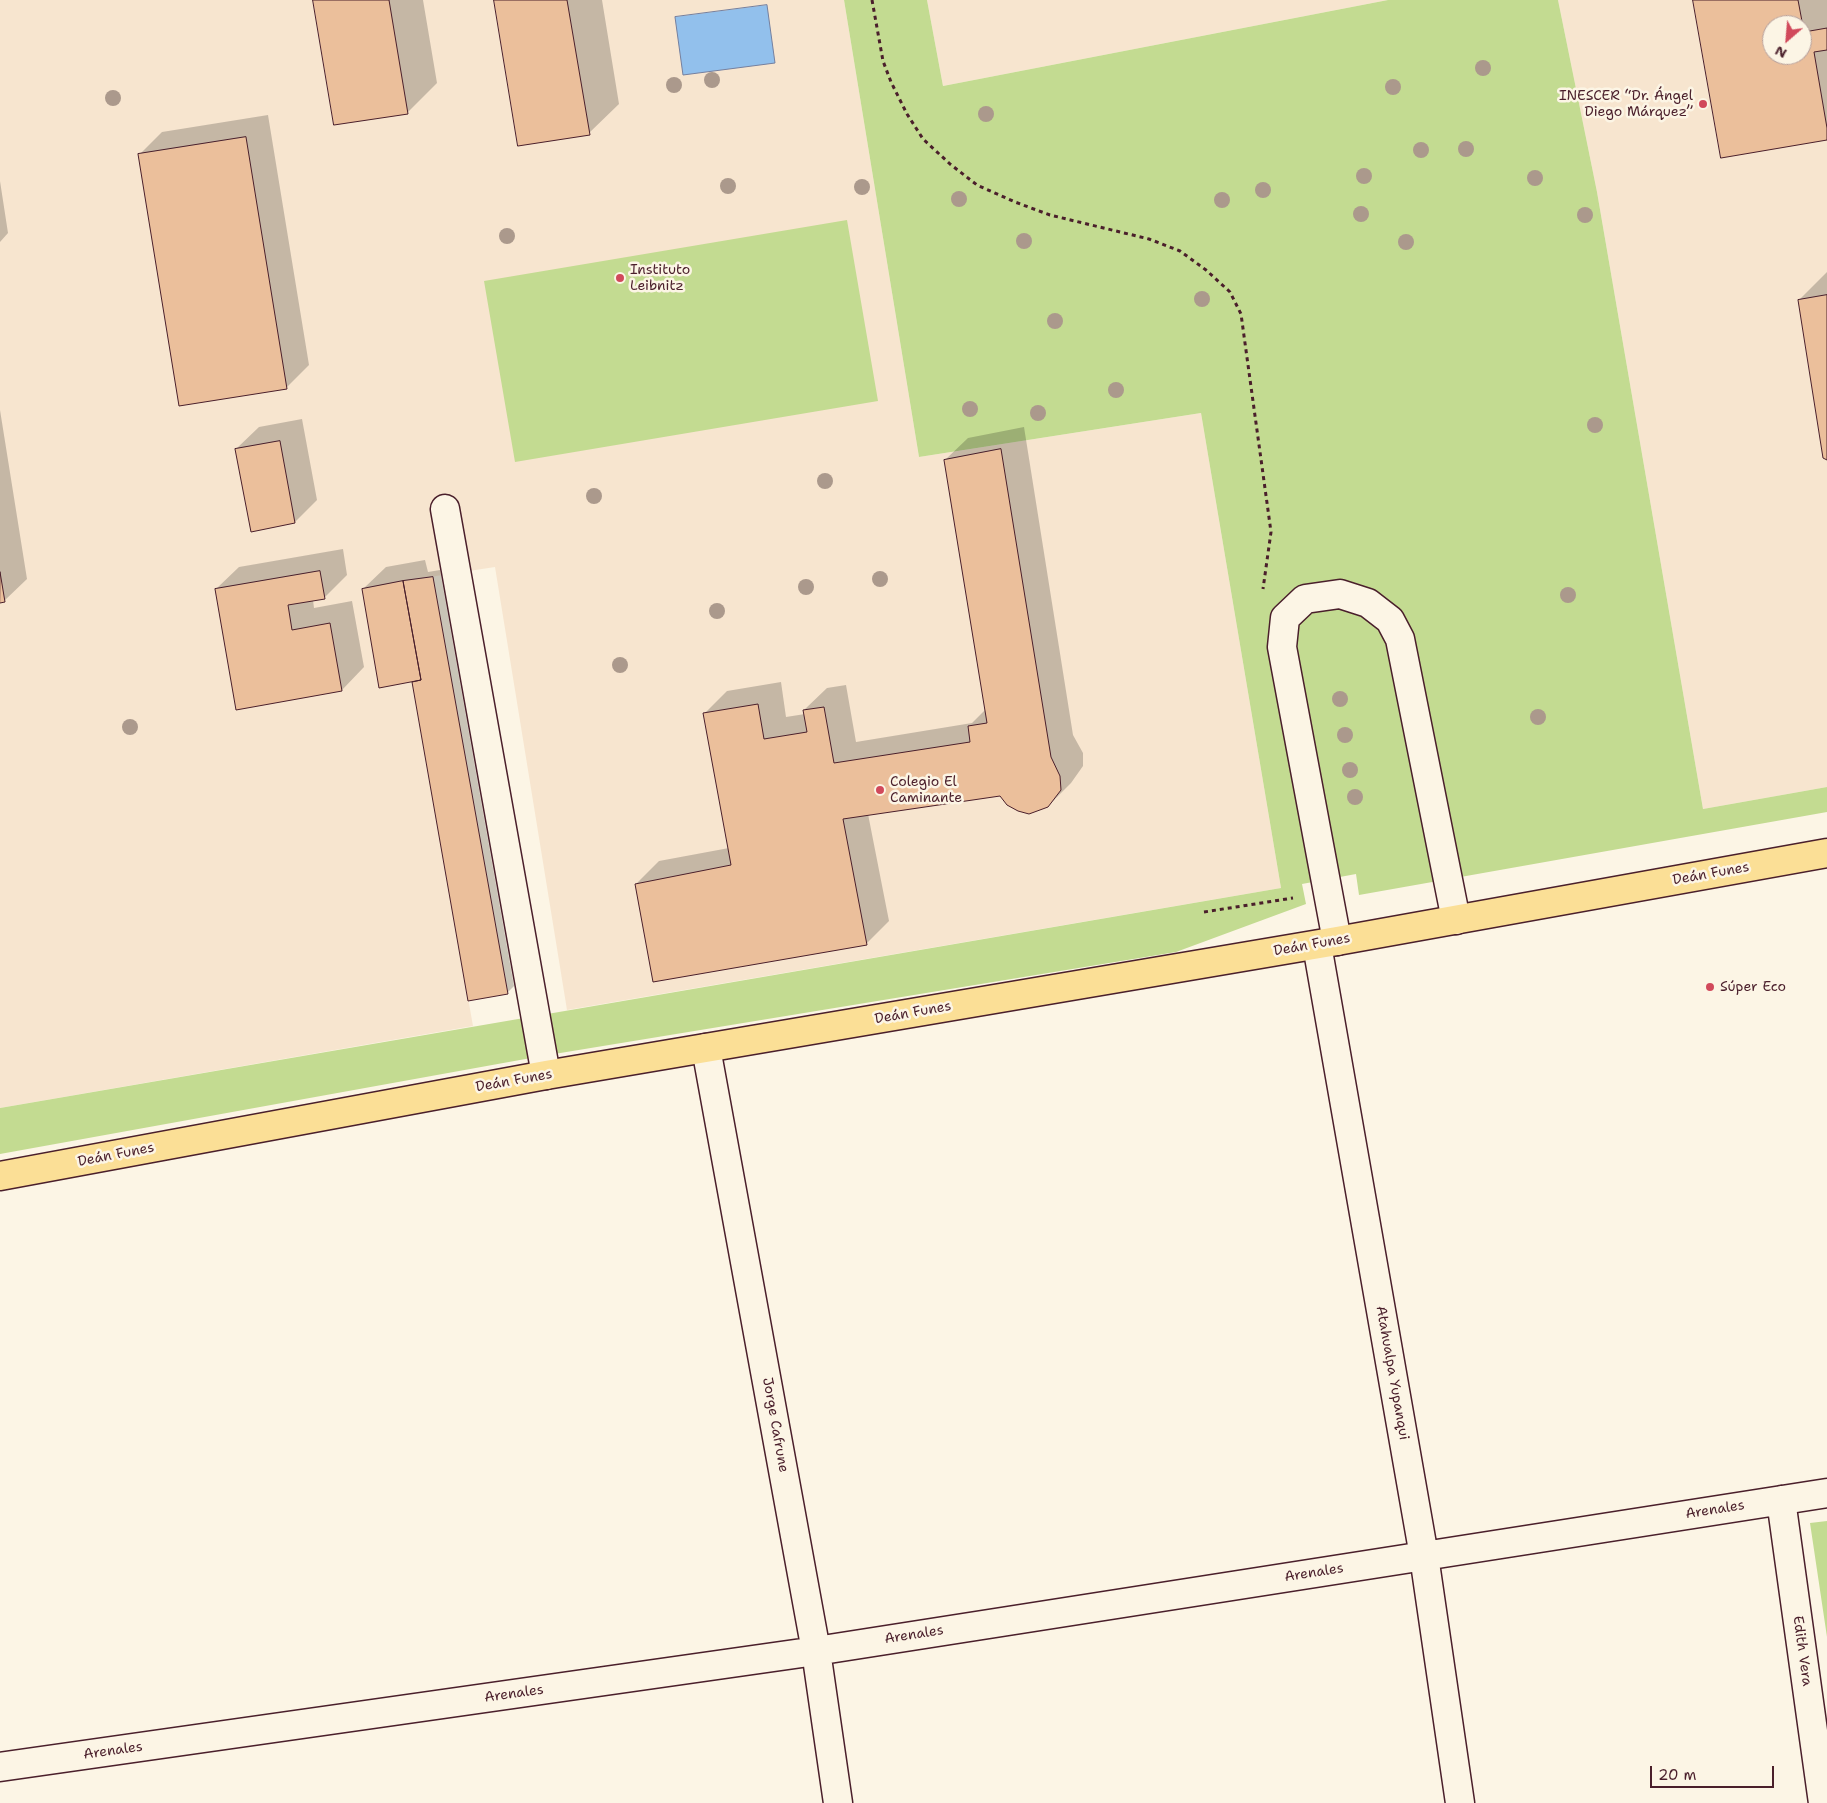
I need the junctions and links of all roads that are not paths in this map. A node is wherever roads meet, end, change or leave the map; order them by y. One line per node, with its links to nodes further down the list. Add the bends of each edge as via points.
1 (445, 509): 6 (street)
2 (1827, 853): 3 (main road, Deán Funes)
3 (1456, 920): 4 (main road, Deán Funes); 4 (street, Atahualpa Yupanqui, via 1400,639 1390,620 1368,603 1340,594 1305,599 1285,618 1282,647)
4 (1327, 943): 5 (main road, Deán Funes); 10 (street, Atahualpa Yupanqui)
5 (706, 1048): 6 (main road, Deán Funes); 11 (street, Jorge Cafrune)
6 (546, 1075): 7 (main road, Deán Funes)
7 (0, 1176)
8 (1827, 1493): 9 (street, Arenales)
9 (1781, 1500): 10 (street, Arenales); 15 (street, Edith Vera)
10 (1424, 1556): 11 (street, Arenales); 14 (street, Atahualpa Yupanqui)
11 (816, 1651): 12 (street, Arenales); 13 (street, Jorge Cafrune)
12 (0, 1767)
13 (838, 1803)
14 (1460, 1803)
15 (1823, 1803)

